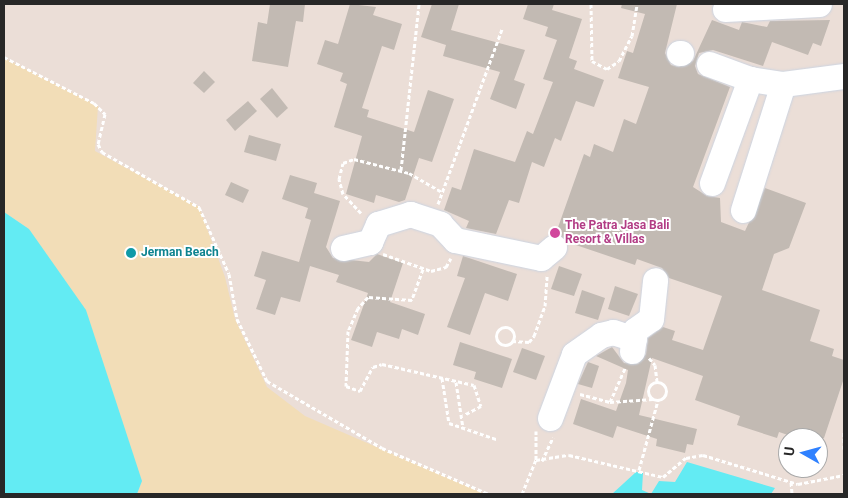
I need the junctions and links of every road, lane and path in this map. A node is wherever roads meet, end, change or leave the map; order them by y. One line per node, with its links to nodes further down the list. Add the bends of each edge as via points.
1 (420, 4): 12 (path)
2 (591, 4): 3 (path, via 592,61 607,69 619,61 632,36)
3 (637, 4)
4 (820, 4): 5 (lane)
5 (725, 10)
6 (502, 29): 14 (path)
7 (4, 57): 40 (path, via 94,103 106,114 98,144 102,152 199,207 229,274 237,319 266,381 382,448)
8 (710, 64): 10 (lane)
9 (844, 76): 11 (lane)
10 (750, 79): 11 (lane); 13 (lane)
11 (783, 84): 15 (lane)
12 (401, 170): 14 (path); 17 (path, via 354,160 341,167 343,194)
13 (712, 183)
14 (442, 192): 16 (path)
15 (743, 210)
16 (432, 220): 17 (lane, via 410,214 390,218); 18 (lane, via 450,231)
17 (373, 235): 19 (lane); 21 (path, via 381,254)
18 (455, 240): 20 (lane, via 532,257); 21 (path, via 446,267)
19 (343, 248)
20 (550, 251): 23 (path, via 539,328 529,342)
21 (423, 269): 25 (path, via 412,300 368,297 358,308 348,332 346,386 360,391 376,364)
22 (655, 280): 24 (lane, via 651,319 636,330)
23 (512, 341): 23 (path, via 500,343 498,330 510,329)
24 (633, 345): 27 (lane, via 613,332 582,347 568,362); 29 (path)
25 (442, 378): 26 (path); 32 (path, via 446,418)
26 (456, 382): 30 (path); 30 (path, via 474,385 481,404 480,409)
27 (558, 388): 29 (path); 31 (lane)
28 (656, 399): 28 (path, via 649,387 657,382 666,390); 29 (path); 37 (path)
29 (610, 402)
30 (464, 415): 32 (path)
31 (550, 418): 36 (path, via 535,434)
32 (463, 428): 34 (path)
33 (844, 432): 35 (path)
34 (496, 439)
35 (844, 449)
36 (536, 460): 37 (path, via 569,455 623,471); 41 (path)
37 (639, 470): 39 (path, via 663,477 686,458 703,455)
38 (844, 475): 39 (path, via 803,484)
39 (791, 482): 42 (path)
40 (489, 494)
41 (522, 494)
42 (792, 494)

